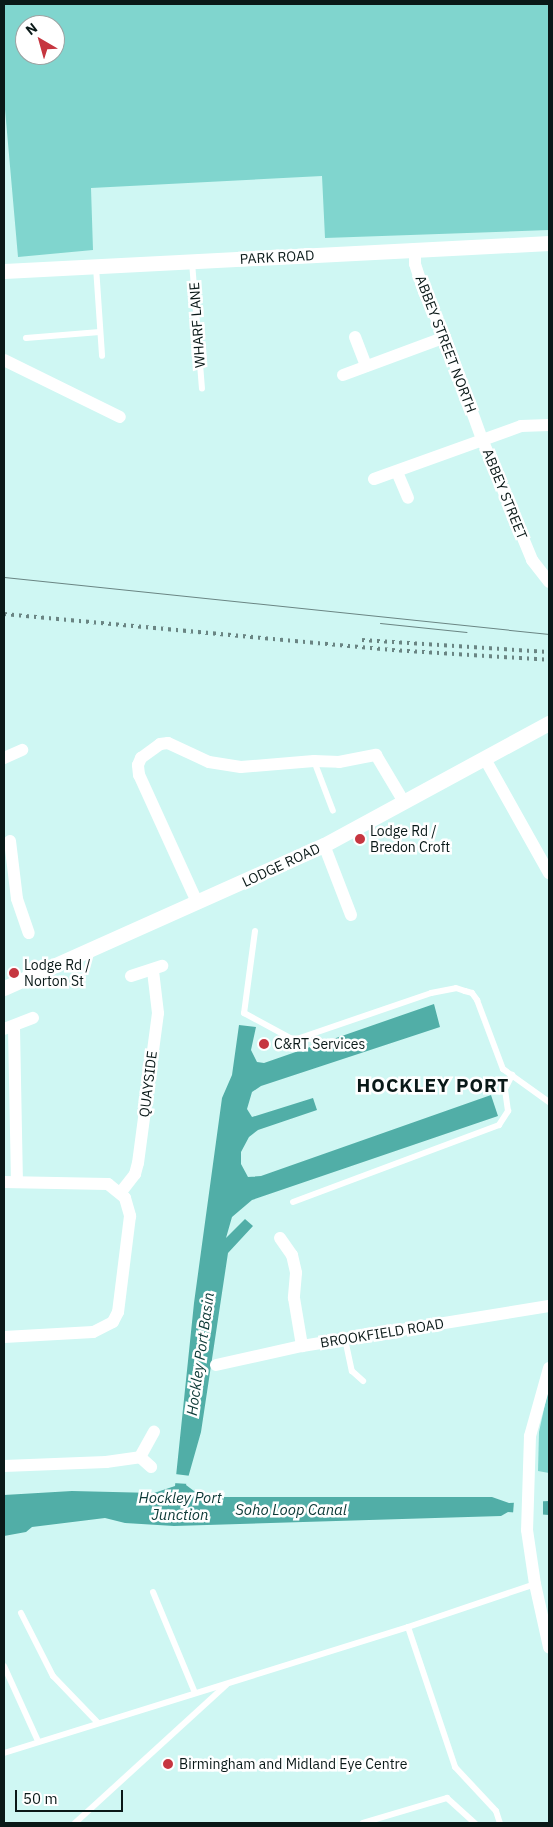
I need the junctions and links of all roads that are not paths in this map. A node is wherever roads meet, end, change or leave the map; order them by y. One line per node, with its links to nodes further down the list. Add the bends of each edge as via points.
1 (549, 243): 2 (street, PARK ROAD)
2 (415, 249): 3 (street, PARK ROAD); 8 (street, ABBEY STREET NORTH, via 415,264 424,292)
3 (192, 262): 4 (street, PARK ROAD); 14 (lane, WHARF LANE)
4 (96, 266): 5 (street, PARK ROAD); 6 (lane)
5 (4, 271)
6 (100, 332): 9 (lane); 10 (lane)
7 (354, 337): 12 (street)
8 (445, 337): 12 (street); 17 (street, ABBEY STREET NORTH)
9 (26, 338)
10 (102, 356)
11 (4, 360): 15 (street)
12 (366, 366): 13 (street)
13 (343, 376)
14 (202, 389)
15 (120, 416)
16 (549, 425): 17 (street, ABBEY STREET, via 521,426)
17 (482, 439): 18 (street); 21 (street, ABBEY STREET, via 532,560)
18 (397, 472): 19 (street); 20 (street)
19 (374, 479)
20 (408, 498)
21 (549, 582)
22 (549, 723): 25 (street, LODGE ROAD)
23 (22, 750): 24 (street)
24 (4, 758)
25 (485, 760): 27 (street, LODGE ROAD); 31 (street)
26 (314, 761): 27 (street, via 339,762 376,755); 28 (lane); 34 (street, via 241,767 209,762 168,744 160,744 141,758 138,765 142,782 159,813 175,857)
27 (404, 802): 30 (street, LODGE ROAD)
28 (333, 811)
29 (10, 841): 32 (street)
30 (324, 845): 34 (street, LODGE ROAD); 35 (street)
31 (549, 873)
32 (17, 899): 33 (street); 37 (street)
33 (4, 901)
34 (197, 902): 39 (street, LODGE ROAD)
35 (351, 915)
36 (255, 931): 42 (lane, via 244,1013 294,1040 431,993 456,988 472,992 503,1069)
37 (29, 933)
38 (131, 976): 46 (street, QUAYSIDE, via 157,969 158,1013 138,1163 135,1174)
39 (4, 988)
40 (32, 1018): 41 (street)
41 (9, 1028): 44 (street)
42 (512, 1075): 43 (lane); 47 (lane, via 505,1089 508,1111 499,1125)
43 (549, 1102)
44 (17, 1181): 45 (street); 46 (street, via 100,1182)
45 (4, 1182)
46 (121, 1192): 50 (street, via 129,1205 130,1216 118,1312 113,1322 93,1332)
47 (293, 1202)
48 (280, 1238): 52 (street, via 302,1271 294,1298)
49 (549, 1306): 51 (street, BROOKFIELD ROAD)
50 (4, 1338)
51 (345, 1339): 52 (street, BROOKFIELD ROAD); 55 (lane, via 352,1371)
52 (302, 1346): 53 (street, BROOKFIELD ROAD)
53 (216, 1365)
54 (548, 1372): 60 (street, via 530,1436 527,1530)
55 (363, 1381)
56 (154, 1432): 57 (street)
57 (140, 1456): 58 (street, via 106,1462); 59 (street)
58 (4, 1466)
59 (151, 1468)
60 (535, 1584): 63 (street); 64 (lane)
61 (153, 1592): 68 (lane)
62 (21, 1613): 69 (lane, via 54,1676)
63 (546, 1621): 65 (street)
64 (408, 1627): 67 (lane); 75 (lane, via 455,1768 496,1811)
65 (549, 1646)
66 (4, 1666): 70 (lane)
67 (228, 1683): 68 (lane); 72 (lane)
68 (195, 1693): 69 (lane)
69 (98, 1723): 70 (lane)
70 (38, 1741): 71 (lane)
71 (4, 1753)
72 (75, 1823)
73 (363, 1823): 74 (lane, via 447,1798)
74 (475, 1823)
75 (500, 1823)

